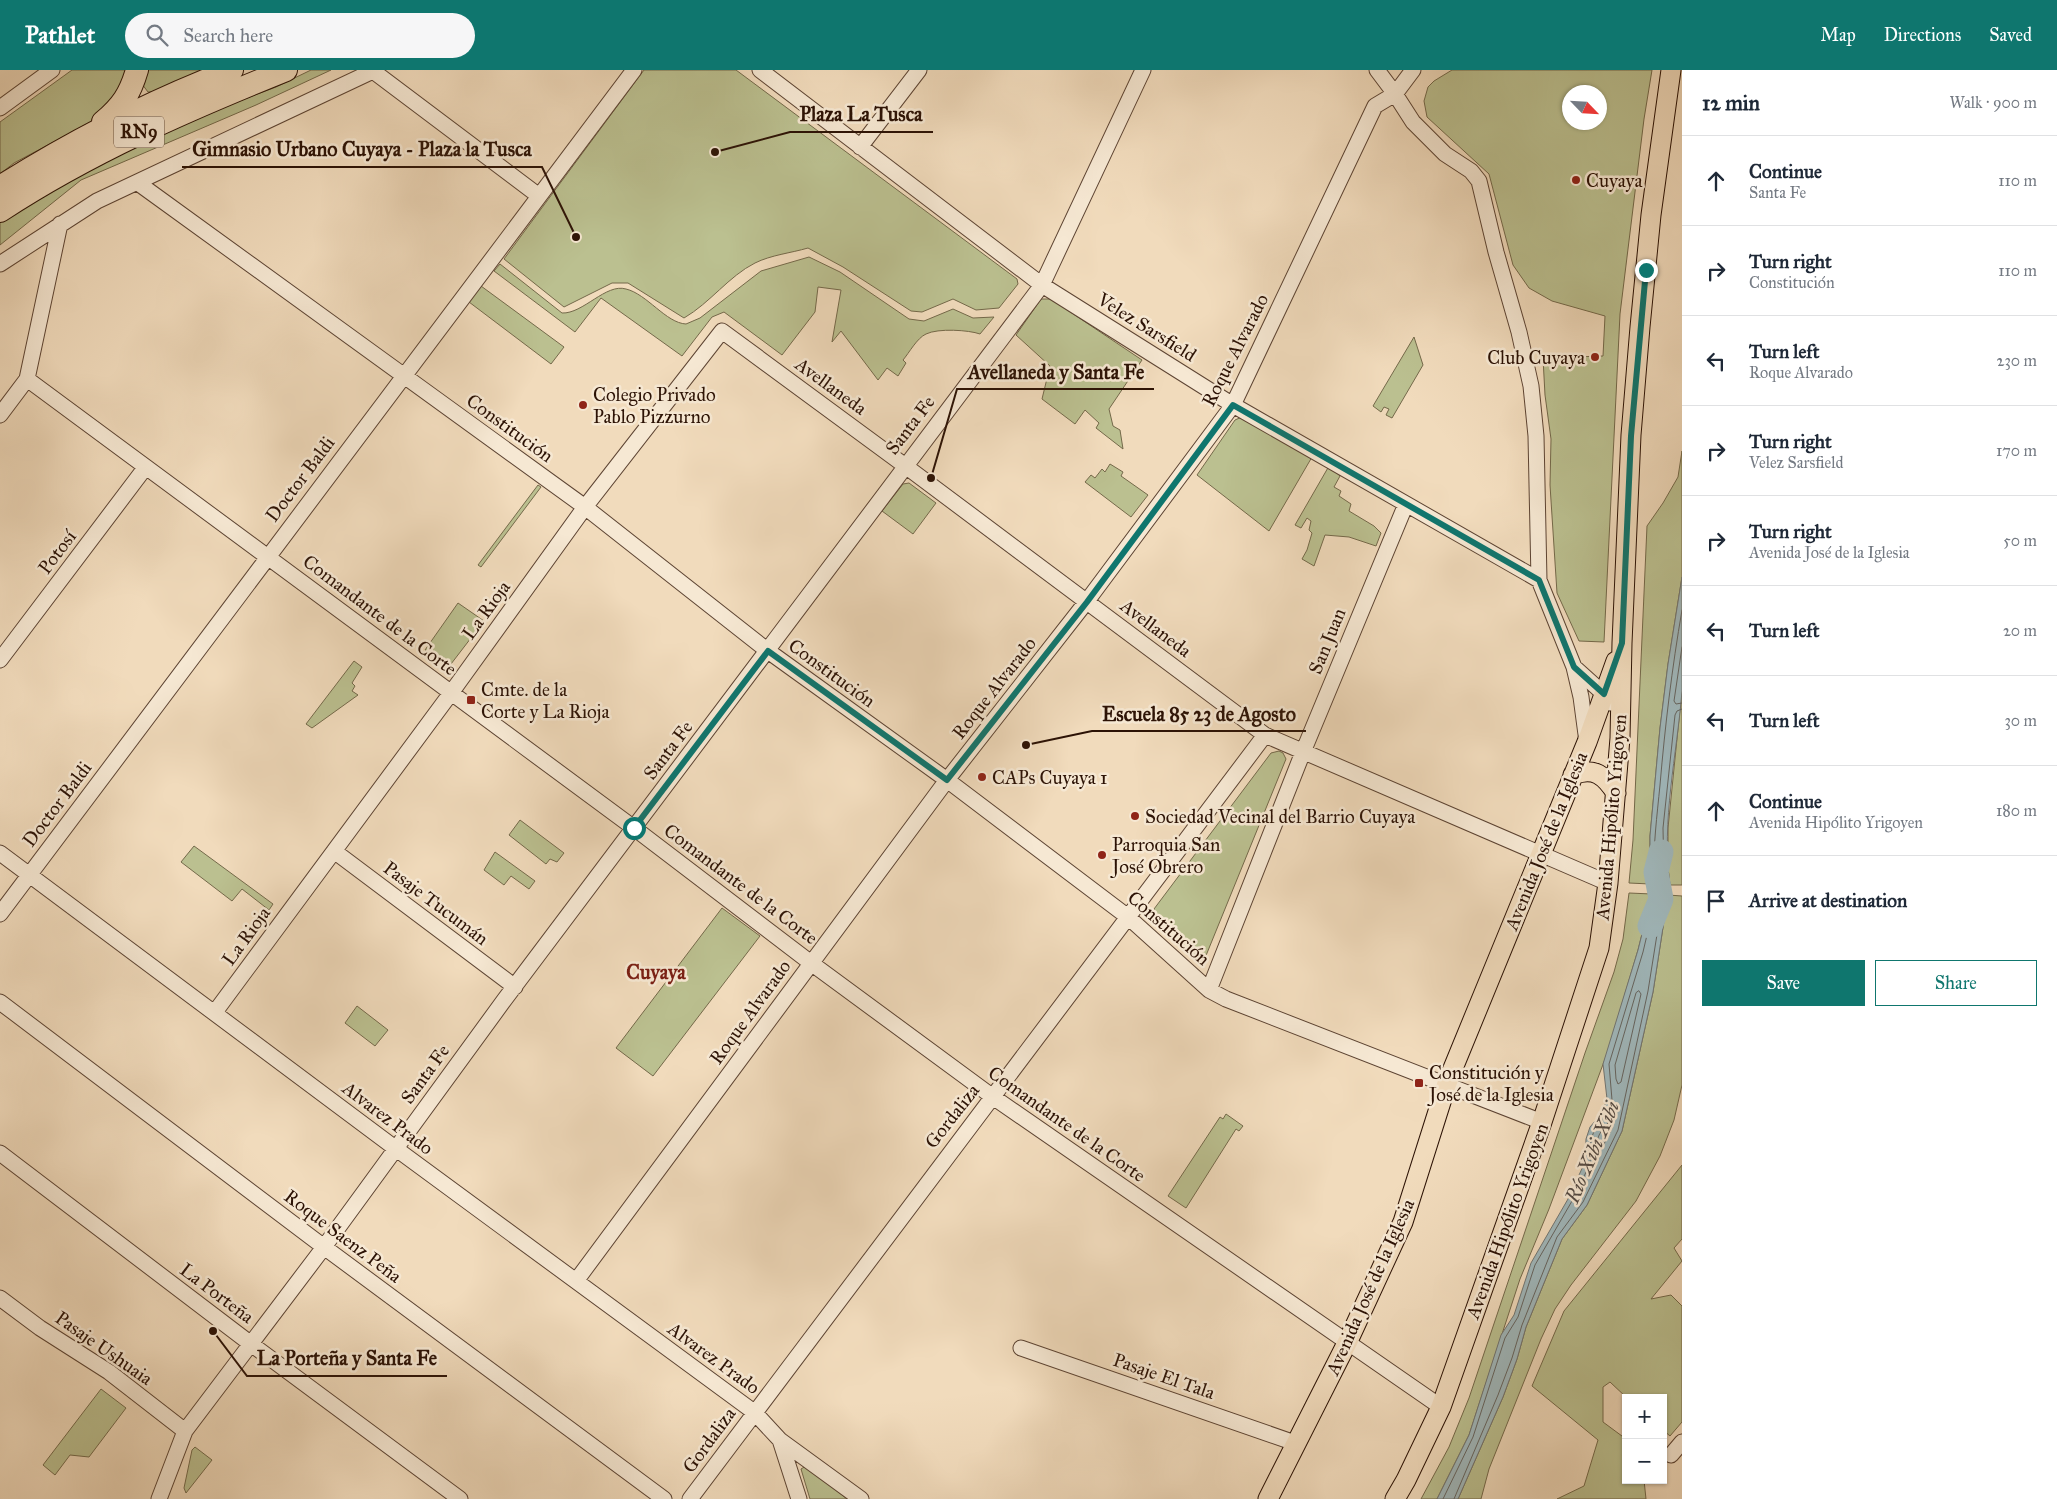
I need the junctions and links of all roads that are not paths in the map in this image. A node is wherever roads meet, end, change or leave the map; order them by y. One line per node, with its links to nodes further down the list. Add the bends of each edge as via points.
1 (52, 70): 15 (street)
2 (232, 70): 13 (highway, RN9)
3 (286, 70): 21 (highway, RN9, via 141,131 48,180)
4 (374, 70): 18 (street); 20 (street)
5 (634, 70): 20 (street, Doctor Baldi)
6 (760, 70): 17 (street, Velez Sarsfield)
7 (919, 70): 17 (street)
8 (1143, 70): 24 (street, Santa Fe)
9 (1377, 70): 14 (street, Avenida José de la Iglesia)
10 (1413, 70): 14 (street, Roque Alvarado)
11 (1671, 70): 37 (main road, Avenida Hipólito Yrigoyen, via 1651,214 1640,328 1631,436)
12 (136, 75): 13 (highway, via 136,94 148,99); 16 (highway, via 118,109)
13 (189, 88): 16 (highway, RN9)
14 (1395, 94): 28 (street, Roque Alvarado, via 1376,106); 35 (street, Avenida José de la Iglesia, via 1413,122 1430,140 1471,171 1479,181 1531,386 1536,436)
15 (0, 108)
16 (83, 138): 19 (highway, RN9)
17 (860, 147): 24 (street, Velez Sarsfield)
18 (138, 183): 22 (street, via 97,201); 26 (street, Constitución)
19 (0, 187)
20 (539, 196): 26 (street, Doctor Baldi)
21 (0, 210)
22 (60, 224): 23 (street); 27 (street)
23 (0, 264)
24 (1042, 285): 28 (street, Velez Sarsfield); 30 (street, Santa Fe)
25 (722, 331): 30 (street, Avellaneda); 33 (street, La Rioja)
26 (404, 375): 33 (street, Constitución); 34 (street, Doctor Baldi)
27 (27, 379): 29 (street); 31 (street, Comandante de la Corte)
28 (1233, 405): 32 (street, Velez Sarsfield); 36 (street, Roque Alvarado)
29 (0, 415)
30 (904, 465): 36 (street, Avellaneda); 38 (street, Santa Fe)
31 (145, 468): 34 (street, Comandante de la Corte); 39 (street, Potosí)
32 (1406, 504): 35 (street, Velez Sarsfield); 46 (street, San Juan)
33 (585, 507): 38 (street, Constitución); 41 (street, La Rioja)
34 (267, 556): 41 (street, Comandante de la Corte); 54 (street, Doctor Baldi)
35 (1539, 580): 40 (street, Avenida José de la Iglesia)
36 (1087, 602): 43 (street, Avellaneda); 48 (street, Roque Alvarado)
37 (1622, 643): 42 (main road); 44 (main road, Avenida Hipólito Yrigoyen)
38 (768, 651): 48 (street, Constitución); 50 (street, Santa Fe)
39 (0, 660)
40 (1574, 667): 42 (street); 45 (street, Avenida José de la Iglesia)
41 (451, 693): 50 (street, Comandante de la Corte); 51 (street, La Rioja)
42 (1604, 694): 44 (street, via 1614,711); 45 (main road)
43 (1266, 735): 46 (street, Avellaneda); 57 (street, Gordaliza)
44 (1620, 738): 49 (main road, Avenida Hipólito Yrigoyen)
45 (1587, 742): 47 (main road, Avenida José de la Iglesia)
46 (1303, 752): 53 (street, Avellaneda); 60 (street, San Juan)
47 (1573, 775): 49 (main road, via 1588,771 1601,774); 53 (main road, Avenida José de la Iglesia)
48 (947, 780): 57 (street, Constitución); 58 (street, Roque Alvarado)
49 (1616, 793): 55 (main road, Avenida Hipólito Yrigoyen)
50 (634, 828): 58 (street, Comandante de la Corte); 59 (street, Santa Fe)
51 (334, 851): 59 (street, Pasaje Tucumán); 62 (street, La Rioja)
52 (0, 853): 54 (street, Alvarez Prado)
53 (1541, 854): 55 (street, Avellaneda); 63 (main road, Avenida José de la Iglesia)
54 (29, 875): 56 (street, Doctor Baldi); 62 (street, Alvarez Prado)
55 (1608, 882): 65 (main road, Avenida Hipólito Yrigoyen, via 1599,948)
56 (0, 914)
57 (1128, 917): 60 (street, Constitución); 64 (street, Gordaliza)
58 (811, 963): 64 (street, Comandante de la Corte); 69 (street, Roque Alvarado)
59 (514, 987): 66 (street, Santa Fe)
60 (1209, 990): 63 (street, Constitución)
61 (0, 1002): 68 (street, Roque Saenz Peña)
62 (215, 1012): 66 (street, Alvarez Prado)
63 (1447, 1083): 65 (street, Constitución); 71 (main road, Avenida José de la Iglesia, via 1403,1222)
64 (993, 1097): 71 (street, Comandante de la Corte); 75 (street, Gordaliza)
65 (1542, 1122): 74 (main road, Avenida Hipólito Yrigoyen)
66 (395, 1148): 68 (street, Santa Fe); 69 (street, Alvarez Prado)
67 (0, 1153): 72 (street, La Porteña)
68 (324, 1247): 72 (street, Santa Fe); 83 (street, Roque Saenz Peña)
69 (576, 1281): 75 (street, Alvarez Prado)
70 (0, 1298): 76 (street, Pasaje Ushuaia, via 109,1372)
71 (1348, 1341): 74 (street, Comandante de la Corte); 79 (main road, Avenida José de la Iglesia)
72 (251, 1344): 76 (street, Santa Fe); 82 (street, La Porteña)
73 (1021, 1348): 79 (street, Pasaje El Tala)
74 (1440, 1407): 88 (main road, Avenida Hipólito Yrigoyen)
75 (754, 1412): 77 (street, Alvarez Prado); 84 (street, Gordaliza)
76 (185, 1431): 81 (street, Santa Fe)
77 (780, 1440): 85 (street); 86 (street)
78 (1682, 1442): 80 (street)
79 (1295, 1443): 87 (main road, Avenida José de la Iglesia)
80 (1671, 1455)
81 (159, 1499)
82 (460, 1499)
83 (664, 1499)
84 (690, 1499)
85 (799, 1499)
86 (861, 1499)
87 (1268, 1499)
88 (1395, 1499)

